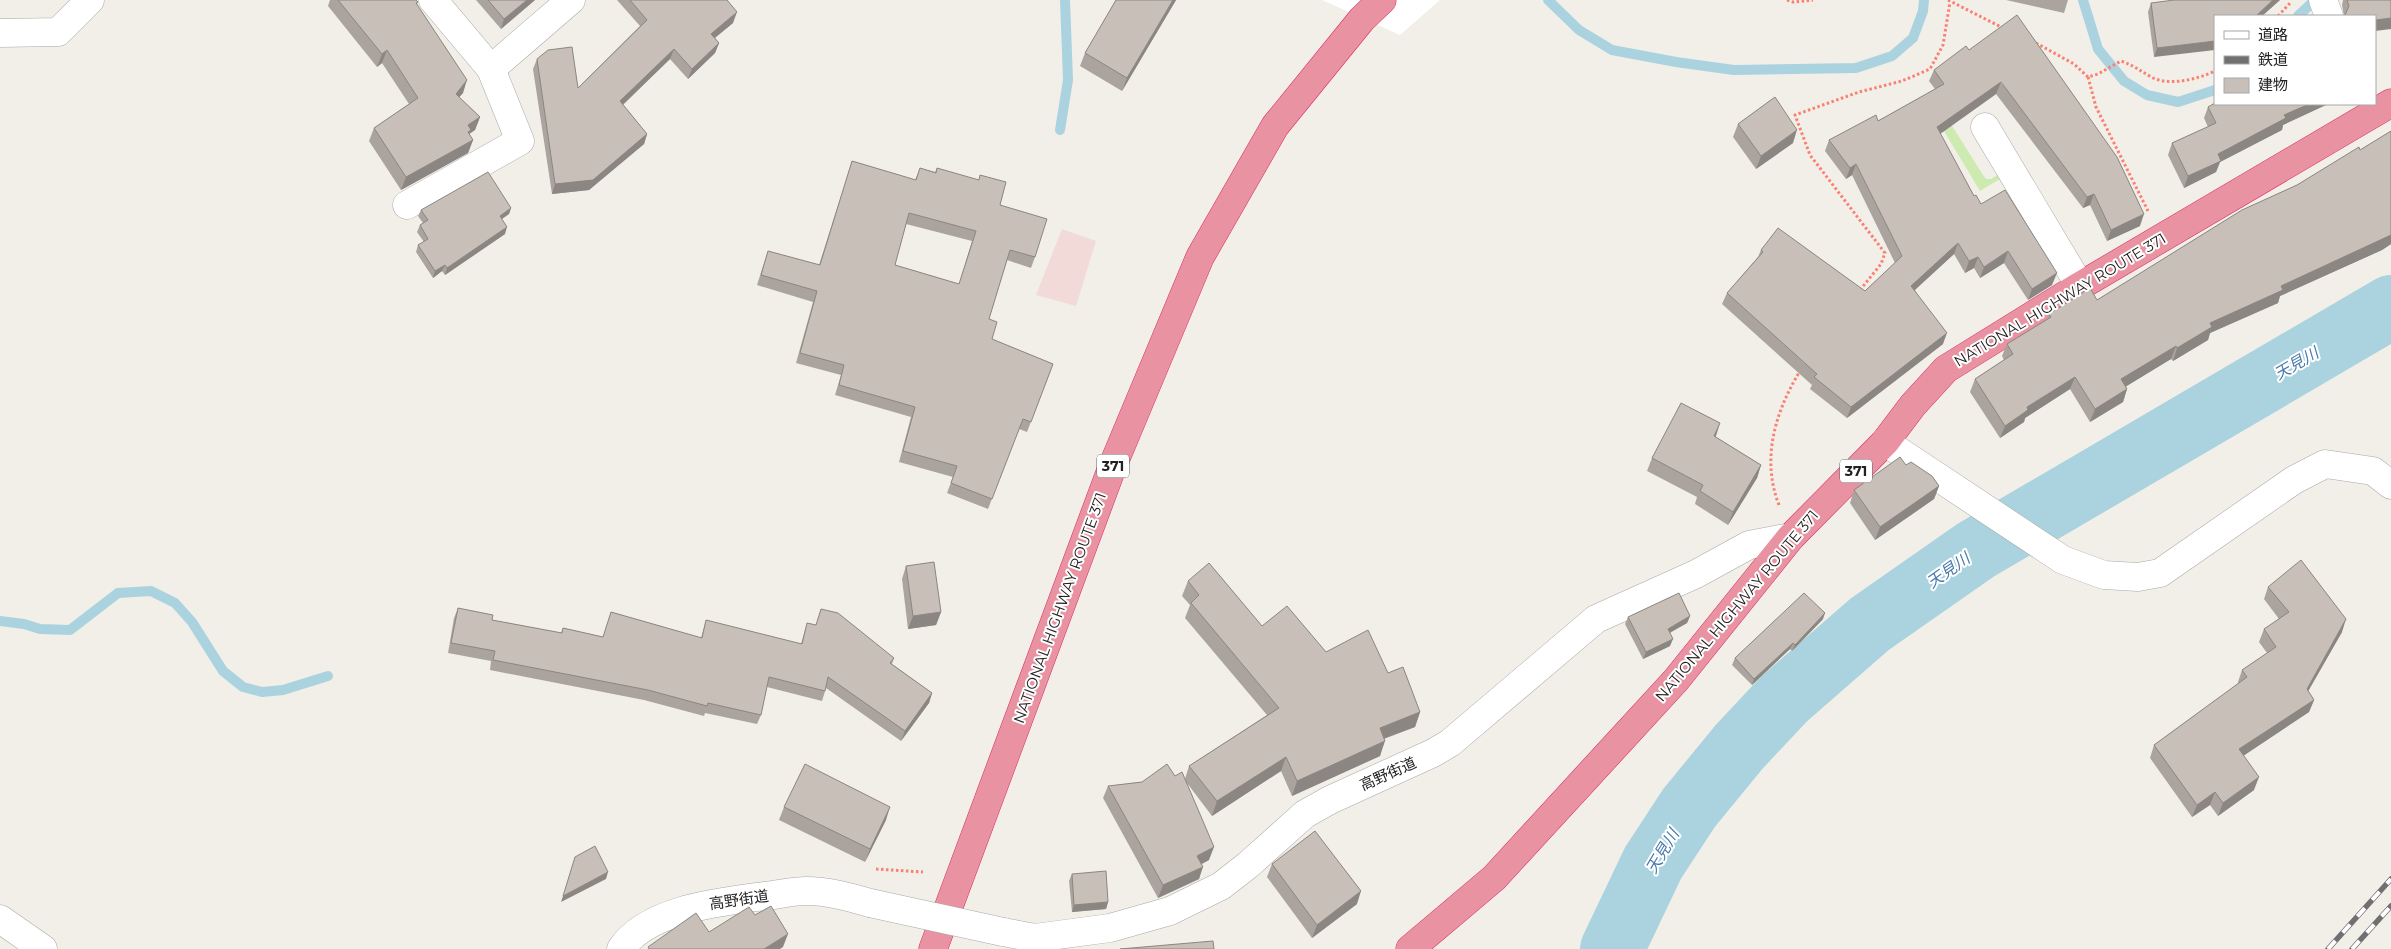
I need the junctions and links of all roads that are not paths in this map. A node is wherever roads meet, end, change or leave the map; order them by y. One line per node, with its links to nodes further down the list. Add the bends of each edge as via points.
1 (90, 0): 5 (street, via 58,32)
2 (433, 0): 6 (street)
3 (572, 0): 6 (street)
4 (1382, 0): 17 (highway, NATIONAL HIGHWAY ROUTE 371 / 371, via 1362,19 1275,126 1200,257 1113,466)
5 (0, 33)
6 (491, 69): 9 (street, via 520,141)
7 (2374, 107): 10 (highway, NATIONAL HIGHWAY ROUTE 371 / 371)
8 (1985, 127): 10 (street)
9 (407, 205)
10 (2080, 286): 11 (highway, NATIONAL HIGHWAY ROUTE 371 / 371, via 1946,369)
11 (1885, 442): 12 (street, via 2063,560 2104,575 2138,577 2160,573 2294,480 2325,464 2373,471); 13 (highway, NATIONAL HIGHWAY ROUTE 371 / 371)
12 (2391, 484)
13 (1791, 537): 16 (street, 高野街道, bridge, via 1749,545 1696,574 1596,619 1450,744 1305,814 1221,886 1170,911 1110,928 1035,938 843,895 806,891 710,903 662,918 627,940); 18 (highway, NATIONAL HIGHWAY ROUTE 371 / 371, via 1676,680 1494,878)
14 (0, 919): 15 (street)
15 (43, 949)
16 (621, 949)
17 (933, 949)
18 (1410, 949)

